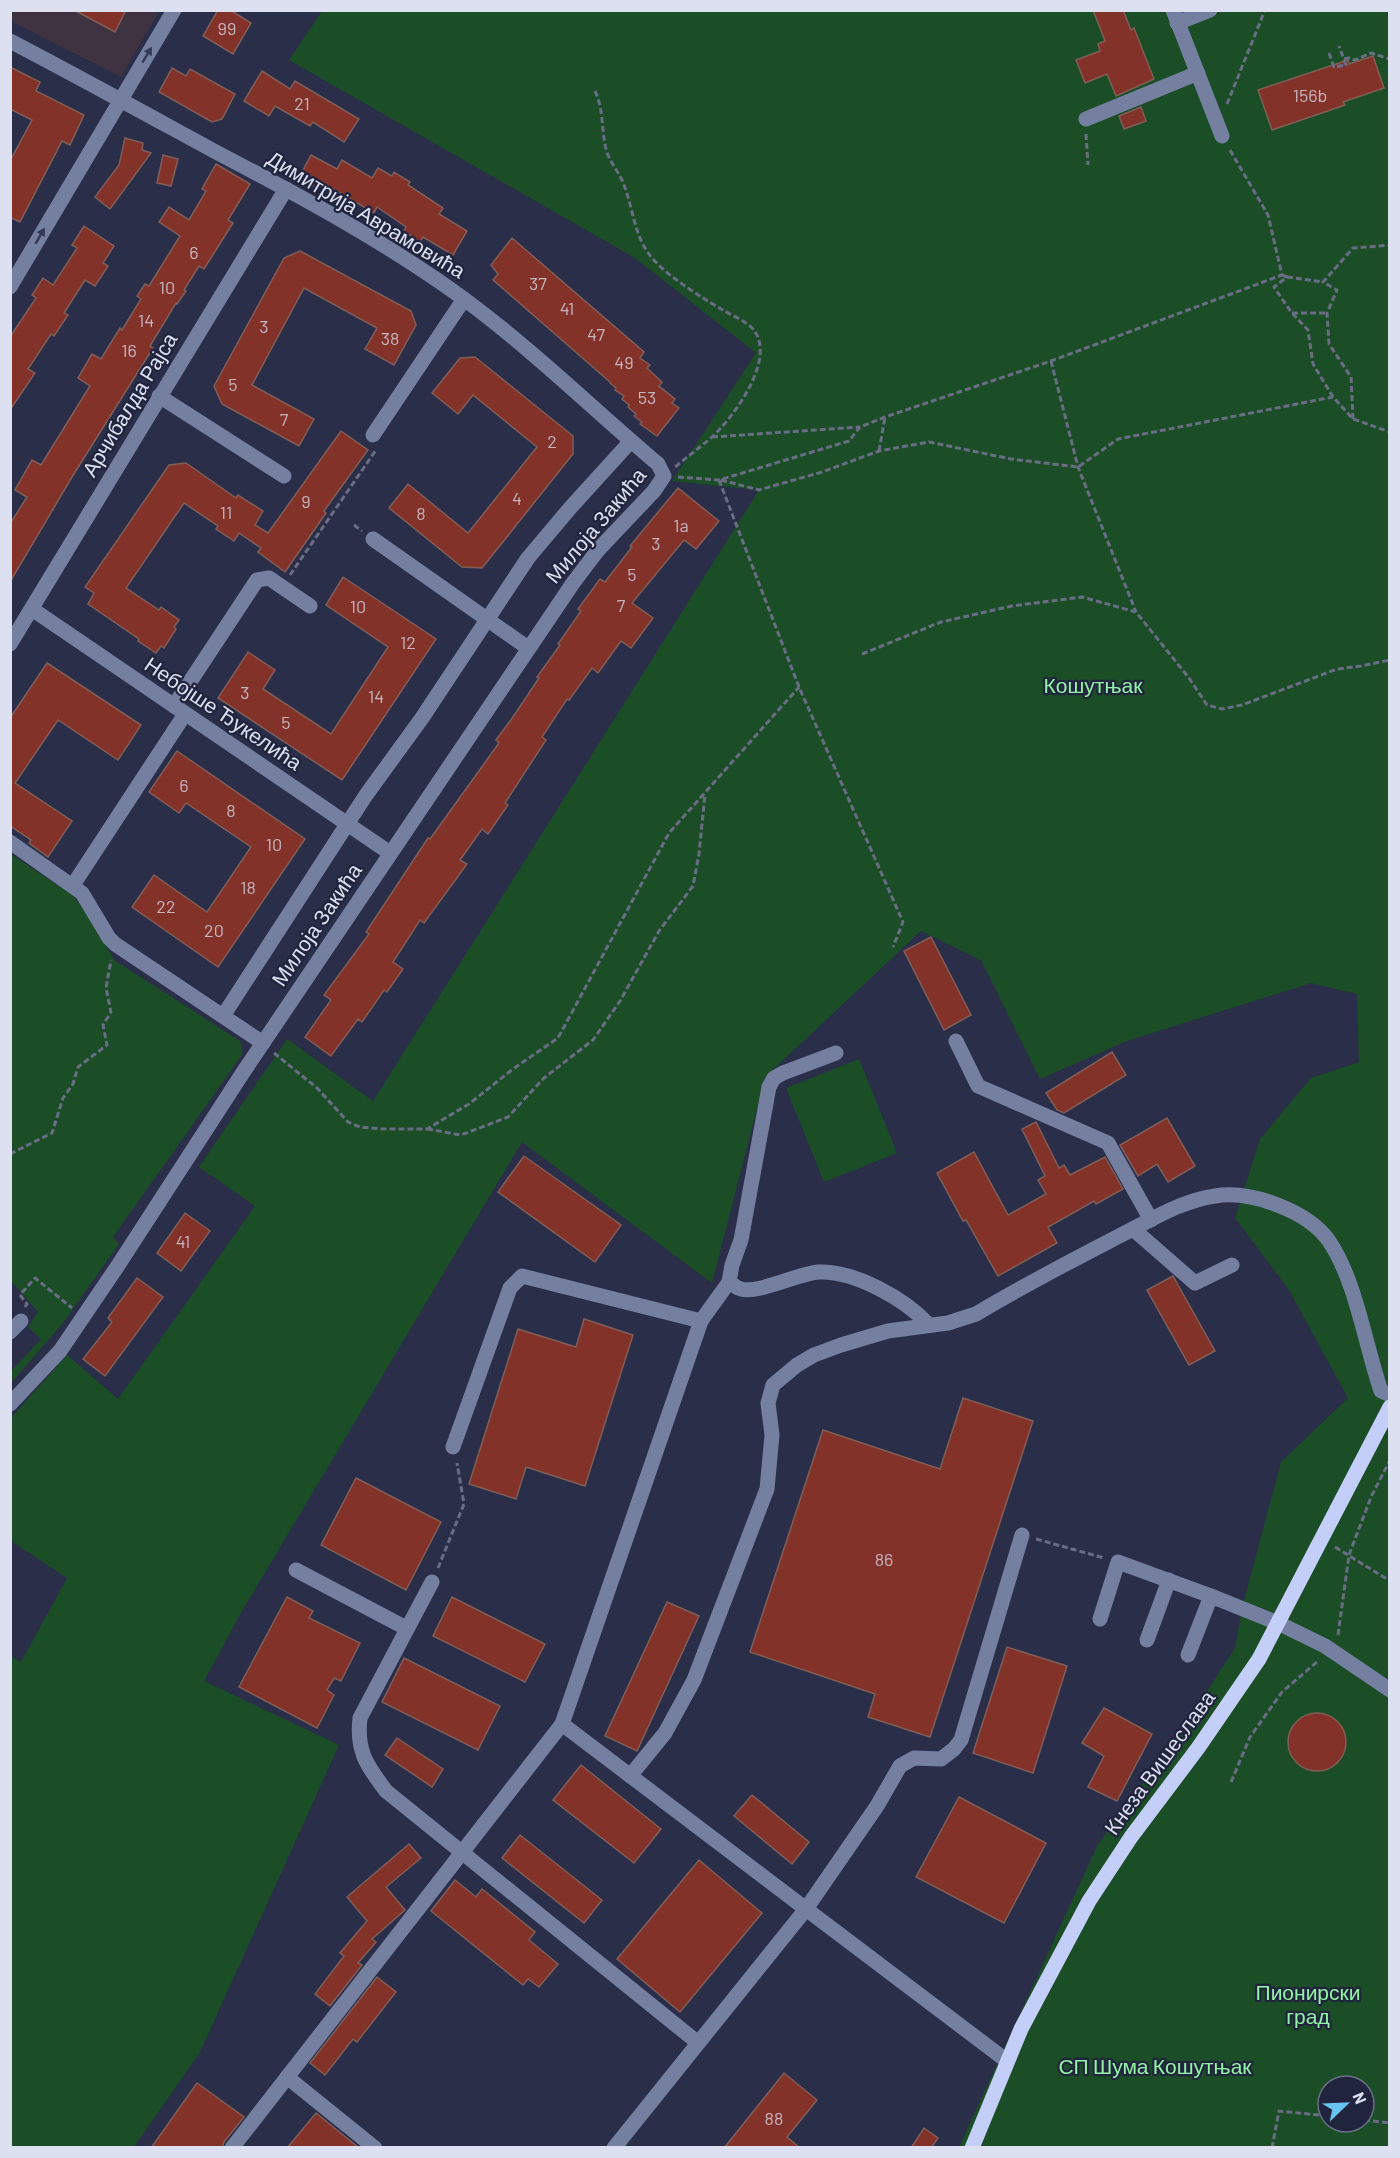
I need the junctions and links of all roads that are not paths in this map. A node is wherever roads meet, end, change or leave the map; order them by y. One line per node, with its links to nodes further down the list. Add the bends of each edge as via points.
1 (174, 10): 6 (street, one-way to 1)
2 (1210, 10): 3 (street)
3 (1175, 16): 5 (street)
4 (10, 41): 6 (street, Димитрија Аврамовића)
5 (1197, 73): 7 (street); 8 (street)
6 (121, 100): 9 (street, Димитрија Аврамовића); 10 (street, one-way to 6)
7 (1086, 119)
8 (1221, 132)
9 (286, 189): 11 (street, Димитрија Аврамовића, via 363,233); 12 (street, Арчибалда Рајса)
10 (10, 287)
11 (464, 299): 13 (street); 14 (street, Димитрија Аврамовића)
12 (159, 396): 15 (street); 19 (street, Арчибалда Рајса)
13 (373, 435)
14 (631, 441): 16 (street, Димитрија Аврамовића, via 658,464); 20 (street, Милоја Закића, via 528,558)
15 (284, 476)
16 (664, 476): 22 (street, Милоја Закића, via 598,550)
17 (373, 539): 20 (street)
18 (310, 606): 23 (street, via 269,578 257,580)
19 (32, 609): 21 (street, Арчибалда Рајса); 23 (street, Небојше Ђукелића)
20 (487, 620): 22 (street); 24 (street, Милоја Закића)
21 (10, 644)
22 (528, 648): 26 (street, Милоја Закића)
23 (180, 710): 24 (street, Небојше Ђукелића); 27 (street)
24 (348, 823): 26 (street, Небојше Ђукелића); 28 (street, Милоја Закића)
25 (10, 842): 27 (street)
26 (390, 853): 30 (street, Милоја Закића)
27 (73, 885): 28 (street, via 86,897 115,944)
28 (223, 1016): 30 (street)
29 (956, 1041): 32 (street, via 978,1086 1108,1143)
30 (263, 1043): 39 (street, Милоја Закића, via 60,1351)
31 (836, 1053): 35 (street, via 783,1073 769,1087 741,1240)
32 (1151, 1220): 33 (street); 38 (street, via 1201,1198 1227,1195 1277,1205 1313,1225 1327,1239 1346,1273 1381,1391)
33 (1133, 1229): 34 (street, via 1195,1283); 37 (street, via 1069,1260 976,1314)
34 (1232, 1265)
35 (729, 1282): 36 (street); 37 (street, via 752,1290 809,1273 831,1273 867,1283 891,1295)
36 (701, 1321): 41 (street, via 522,1276 510,1288); 53 (street)
37 (929, 1325): 54 (street, via 866,1337 814,1355 773,1385 768,1403 771,1435 767,1489 694,1680 665,1733)
38 (1389, 1395)
39 (10, 1404)
40 (1389, 1407): 48 (main road, Кнеза Вишеслава)
41 (453, 1447)
42 (1022, 1535): 56 (street, via 961,1740 941,1759 914,1758 900,1766)
43 (296, 1569): 49 (street)
44 (1169, 1580): 46 (street); 47 (street, via 1118,1562); 50 (street)
45 (432, 1582): 49 (street)
46 (1211, 1596): 48 (street); 51 (street)
47 (1100, 1619)
48 (1278, 1623): 52 (street, via 1325,1646); 58 (main road, Кнеза Вишеслава, via 1242,1686 1089,1901)
49 (406, 1628): 55 (street, via 360,1718 358,1737 363,1755 386,1791)
50 (1147, 1640)
51 (1188, 1655)
52 (1389, 1690)
53 (562, 1725): 54 (street); 55 (street)
54 (630, 1776): 56 (street)
55 (462, 1853): 57 (street); 59 (street)
56 (806, 1909): 57 (street); 58 (street)
57 (697, 2042): 62 (street)
58 (1007, 2061): 63 (main road, Кнеза Вишеслава)
59 (287, 2076): 60 (street); 61 (street)
60 (232, 2148)
61 (375, 2148)
62 (614, 2148)
63 (972, 2148)

